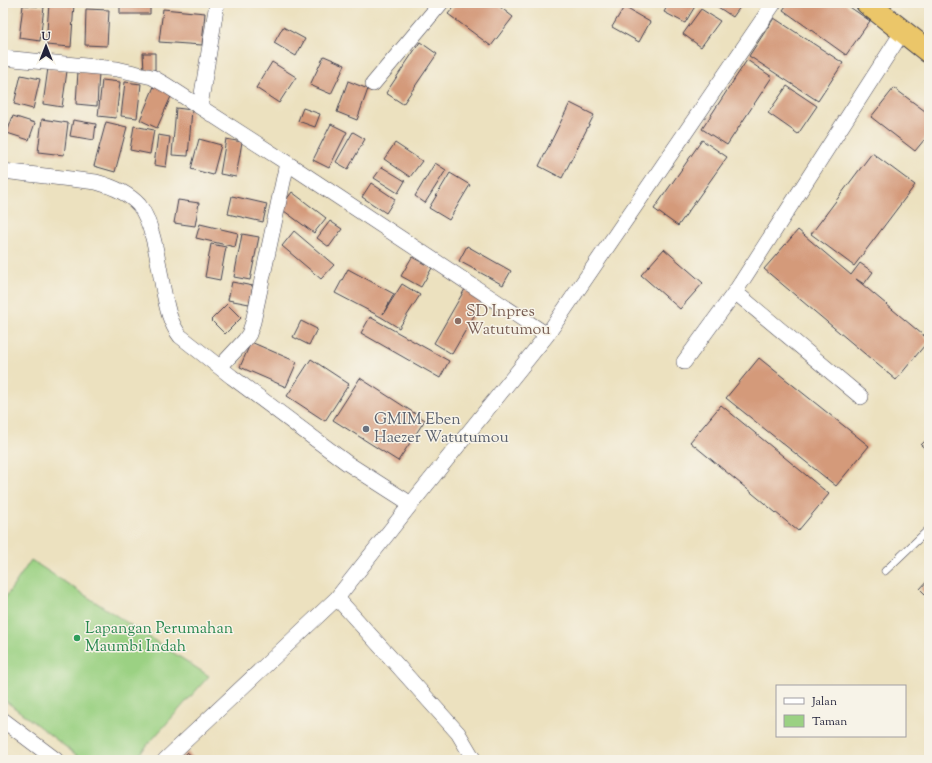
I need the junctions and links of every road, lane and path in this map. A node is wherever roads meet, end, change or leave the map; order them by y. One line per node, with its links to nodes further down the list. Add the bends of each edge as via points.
1 (217, 3): 9 (street)
2 (440, 3): 8 (street)
3 (774, 3): 13 (street)
4 (867, 3): 5 (highway)
5 (903, 31): 6 (highway); 12 (street)
6 (929, 52)
7 (3, 58): 9 (street, via 117,69 152,77)
8 (373, 84)
9 (200, 106): 10 (street)
10 (287, 163): 13 (street); 15 (street, via 253,322 245,340)
11 (3, 171): 15 (street, via 96,182 124,193 138,205 146,217 150,230 167,308 175,329 186,342)
12 (735, 292): 14 (street); 16 (street)
13 (547, 335): 17 (street)
14 (684, 362)
15 (220, 368): 17 (street, via 347,463)
16 (861, 396)
17 (410, 504): 20 (street)
18 (929, 529): 19 (lane)
19 (885, 571)
20 (337, 598): 23 (street); 24 (street, via 458,733)
21 (3, 720): 22 (street)
22 (56, 760)
23 (165, 760)
24 (474, 760)

